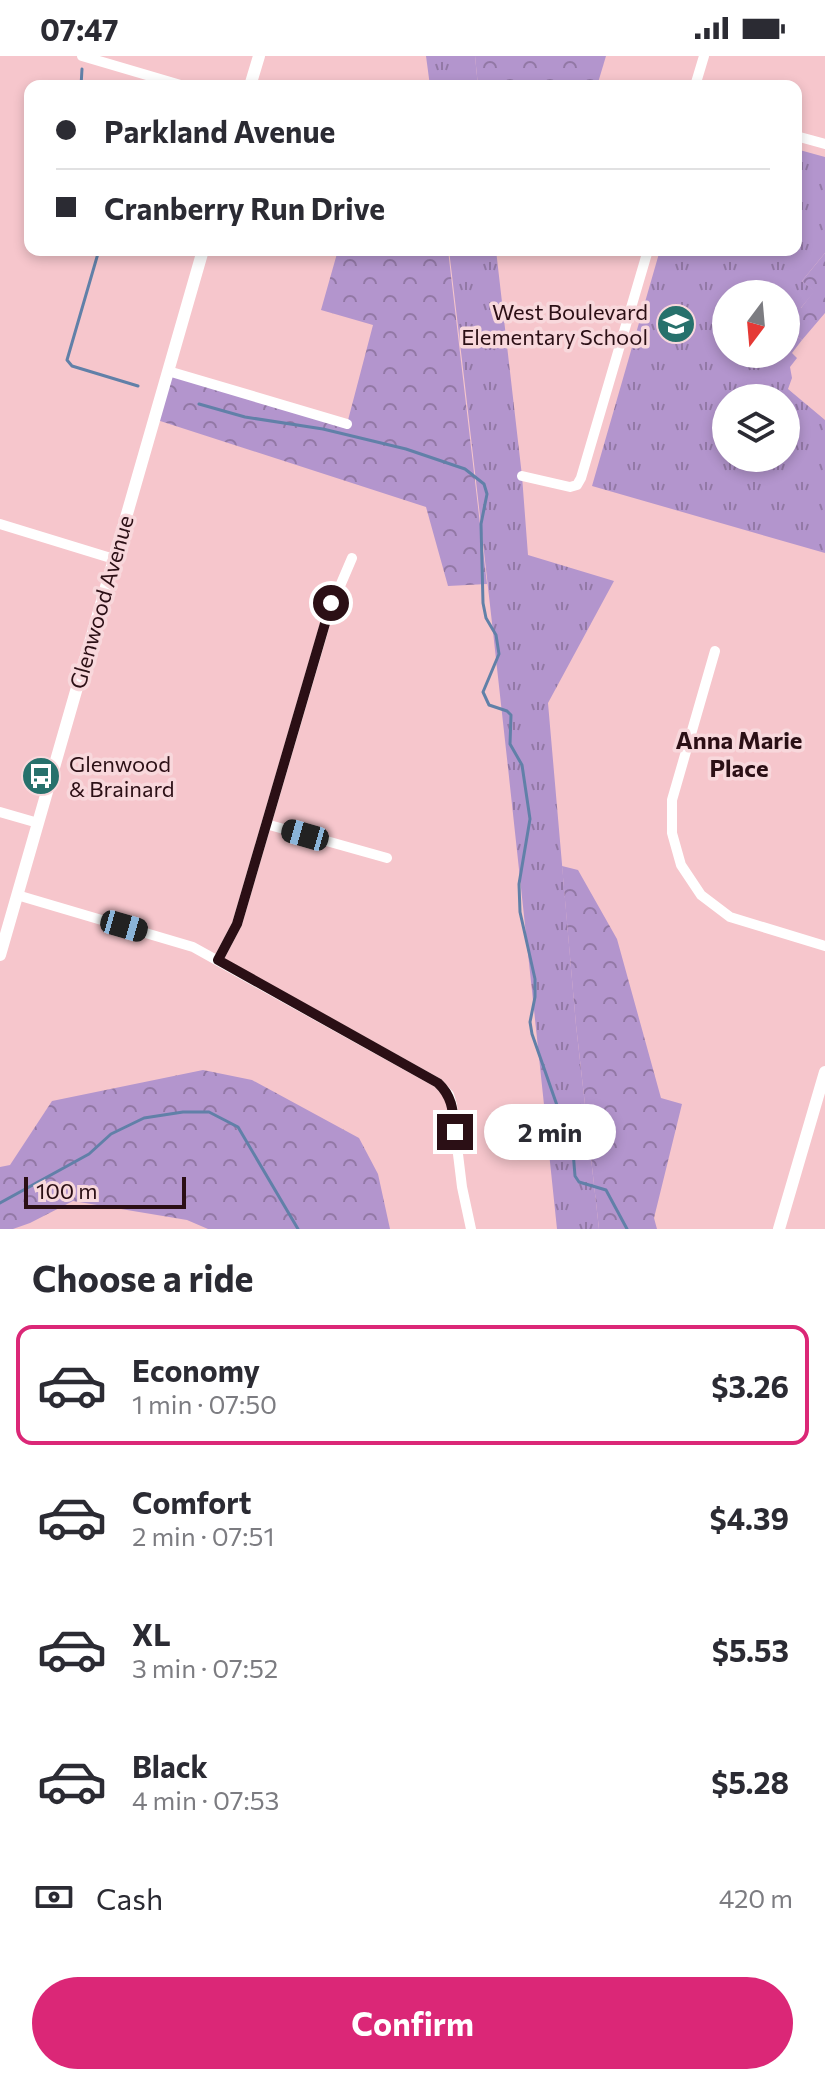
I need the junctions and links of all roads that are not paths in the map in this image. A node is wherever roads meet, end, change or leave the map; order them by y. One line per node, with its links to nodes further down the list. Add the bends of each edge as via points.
1 (82, 56): 4 (street)
2 (259, 56): 5 (street)
3 (704, 56): 6 (street)
4 (164, 80)
5 (252, 80)
6 (697, 80)
7 (802, 138): 8 (street)
8 (825, 144)
9 (201, 256): 11 (street, Glenwood Avenue)
10 (646, 256): 13 (street, via 579,482 570,487)
11 (168, 371): 12 (street); 16 (street, Glenwood Avenue)
12 (347, 424)
13 (522, 476)
14 (0, 524): 16 (street)
15 (352, 558): 20 (street, via 328,614)
16 (114, 559): 19 (street, Glenwood Avenue)
17 (715, 651): 23 (street, via 672,800 672,833 681,865 701,895 730,917)
18 (0, 812): 19 (street)
19 (38, 823): 22 (street, Glenwood Avenue)
20 (266, 824): 21 (street); 25 (street, via 237,924)
21 (387, 858)
22 (17, 895): 24 (street, Glenwood Avenue); 25 (street, via 180,943)
23 (825, 946)
24 (0, 955)
25 (218, 960): 27 (street, via 445,1090 452,1105)
26 (825, 1072): 28 (street)
27 (471, 1229)
28 (779, 1229)

